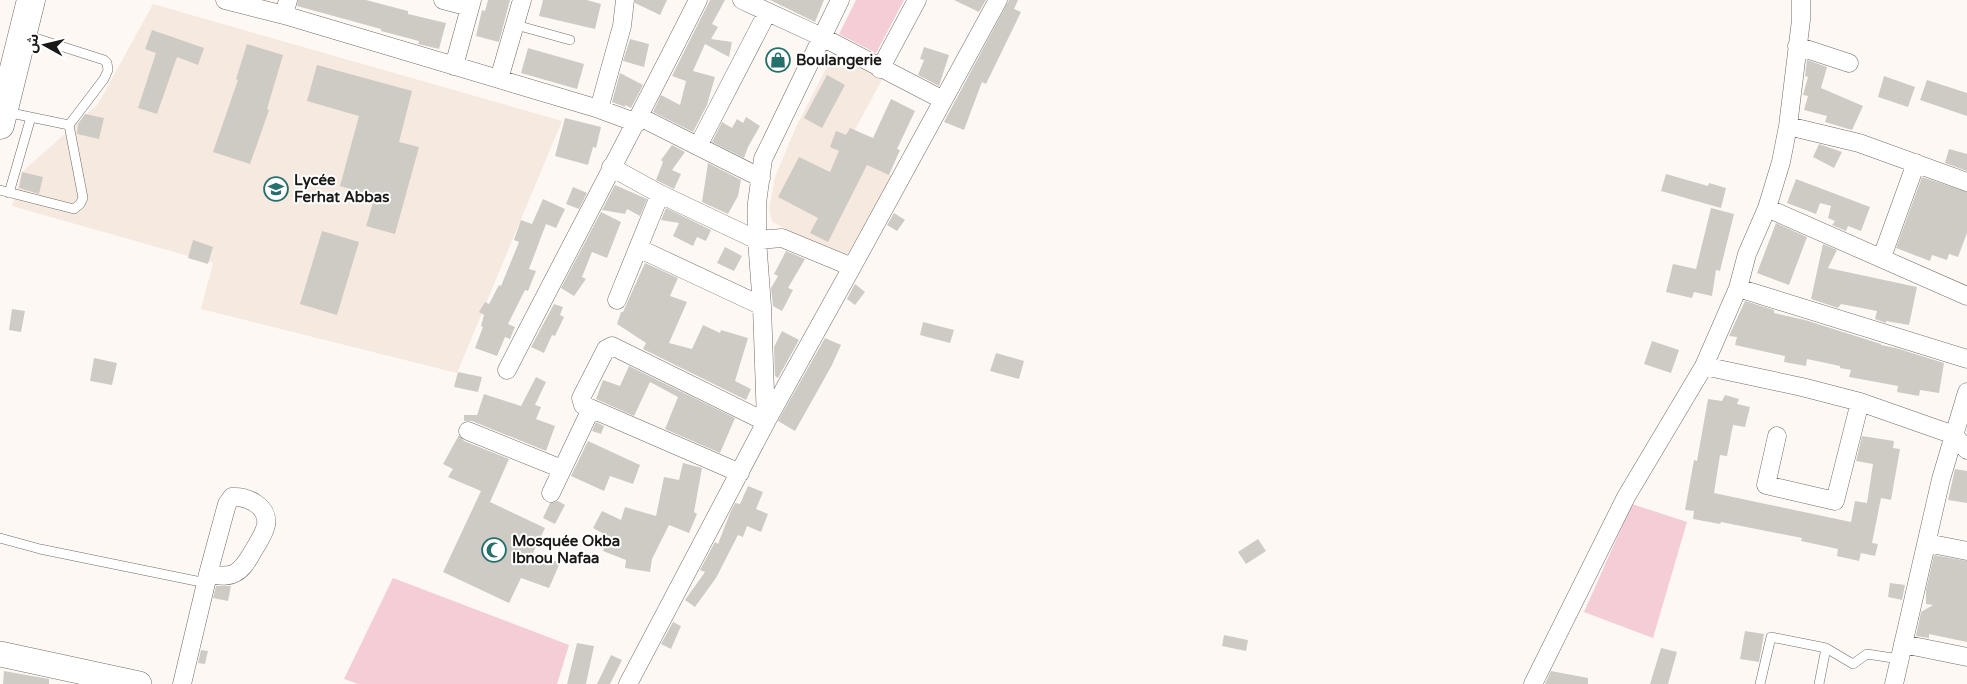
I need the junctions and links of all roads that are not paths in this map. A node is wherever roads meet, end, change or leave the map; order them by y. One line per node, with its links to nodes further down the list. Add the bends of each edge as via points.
1 (31, 0): 16 (main road)
2 (225, 0): 13 (street)
3 (443, 0): 12 (street)
4 (522, 0): 15 (street)
5 (625, 0): 25 (street, via 622,26)
6 (698, 0): 28 (street)
7 (742, 0): 14 (street)
8 (840, 0): 17 (street)
9 (917, 0): 22 (street)
10 (998, 0): 24 (street)
11 (1801, 0): 19 (street)
12 (471, 4): 21 (street)
13 (286, 7): 21 (street)
14 (767, 13): 17 (street); 31 (street)
15 (516, 25): 18 (lane); 23 (street)
16 (23, 34): 27 (main road); 29 (lane, via 107,63 104,79)
17 (822, 37): 22 (street); 34 (street, via 764,159)
18 (570, 40)
19 (1797, 46): 20 (street); 30 (street)
20 (1849, 63)
21 (454, 66): 23 (street)
22 (880, 69): 24 (street)
23 (499, 79): 25 (street)
24 (943, 100): 42 (street)
25 (599, 109): 28 (street)
26 (31, 117): 27 (lane); 29 (lane); 36 (lane)
27 (2, 118)
28 (638, 120): 31 (street); 33 (street)
29 (69, 125): 36 (lane, via 82,198 80,204 74,209)
30 (1788, 126): 32 (street, via 1859,143); 38 (street)
31 (698, 146): 34 (street)
32 (1916, 163): 35 (street); 41 (street)
33 (612, 166): 37 (street); 49 (street)
34 (761, 178): 39 (street)
35 (1967, 182)
36 (4, 192)
37 (660, 194): 39 (street); 40 (street)
38 (1767, 208): 41 (street); 43 (street, via 1747,254)
39 (757, 240): 42 (street, via 782,238); 46 (street)
40 (638, 248): 45 (street); 46 (street)
41 (1882, 257): 44 (street)
42 (852, 267): 53 (street)
43 (1738, 288): 47 (street); 48 (street)
44 (1966, 291)
45 (617, 300)
46 (762, 306): 53 (street)
47 (1967, 359)
48 (1704, 366): 51 (street, via 1802,386); 74 (street, via 1626,497)
49 (507, 370)
50 (1967, 392): 55 (street)
51 (1860, 402): 55 (street); 56 (street, via 1835,501 1766,485)
52 (591, 409): 53 (street, via 583,405 582,398 606,349 612,346); 60 (street); 61 (street)
53 (766, 422): 61 (street)
54 (468, 431): 60 (street)
55 (1954, 435): 57 (street); 59 (street)
56 (1777, 436)
57 (1967, 450)
58 (1967, 454): 59 (street)
59 (1948, 456): 64 (street)
60 (562, 469): 62 (street)
61 (740, 473): 73 (street)
62 (551, 493)
63 (0, 538): 66 (lane, via 40,549)
64 (1927, 543): 65 (street); 68 (street)
65 (1967, 551)
66 (207, 578): 72 (street)
67 (1826, 648): 68 (lane, via 1853,664 1867,654); 75 (lane, via 1771,637); 76 (lane)
68 (1901, 652): 70 (street); 77 (street)
69 (0, 654): 71 (main road)
70 (1967, 657)
71 (139, 684)
72 (182, 684)
73 (628, 684)
74 (1533, 684)
75 (1760, 684)
76 (1818, 684)
77 (1894, 684)

